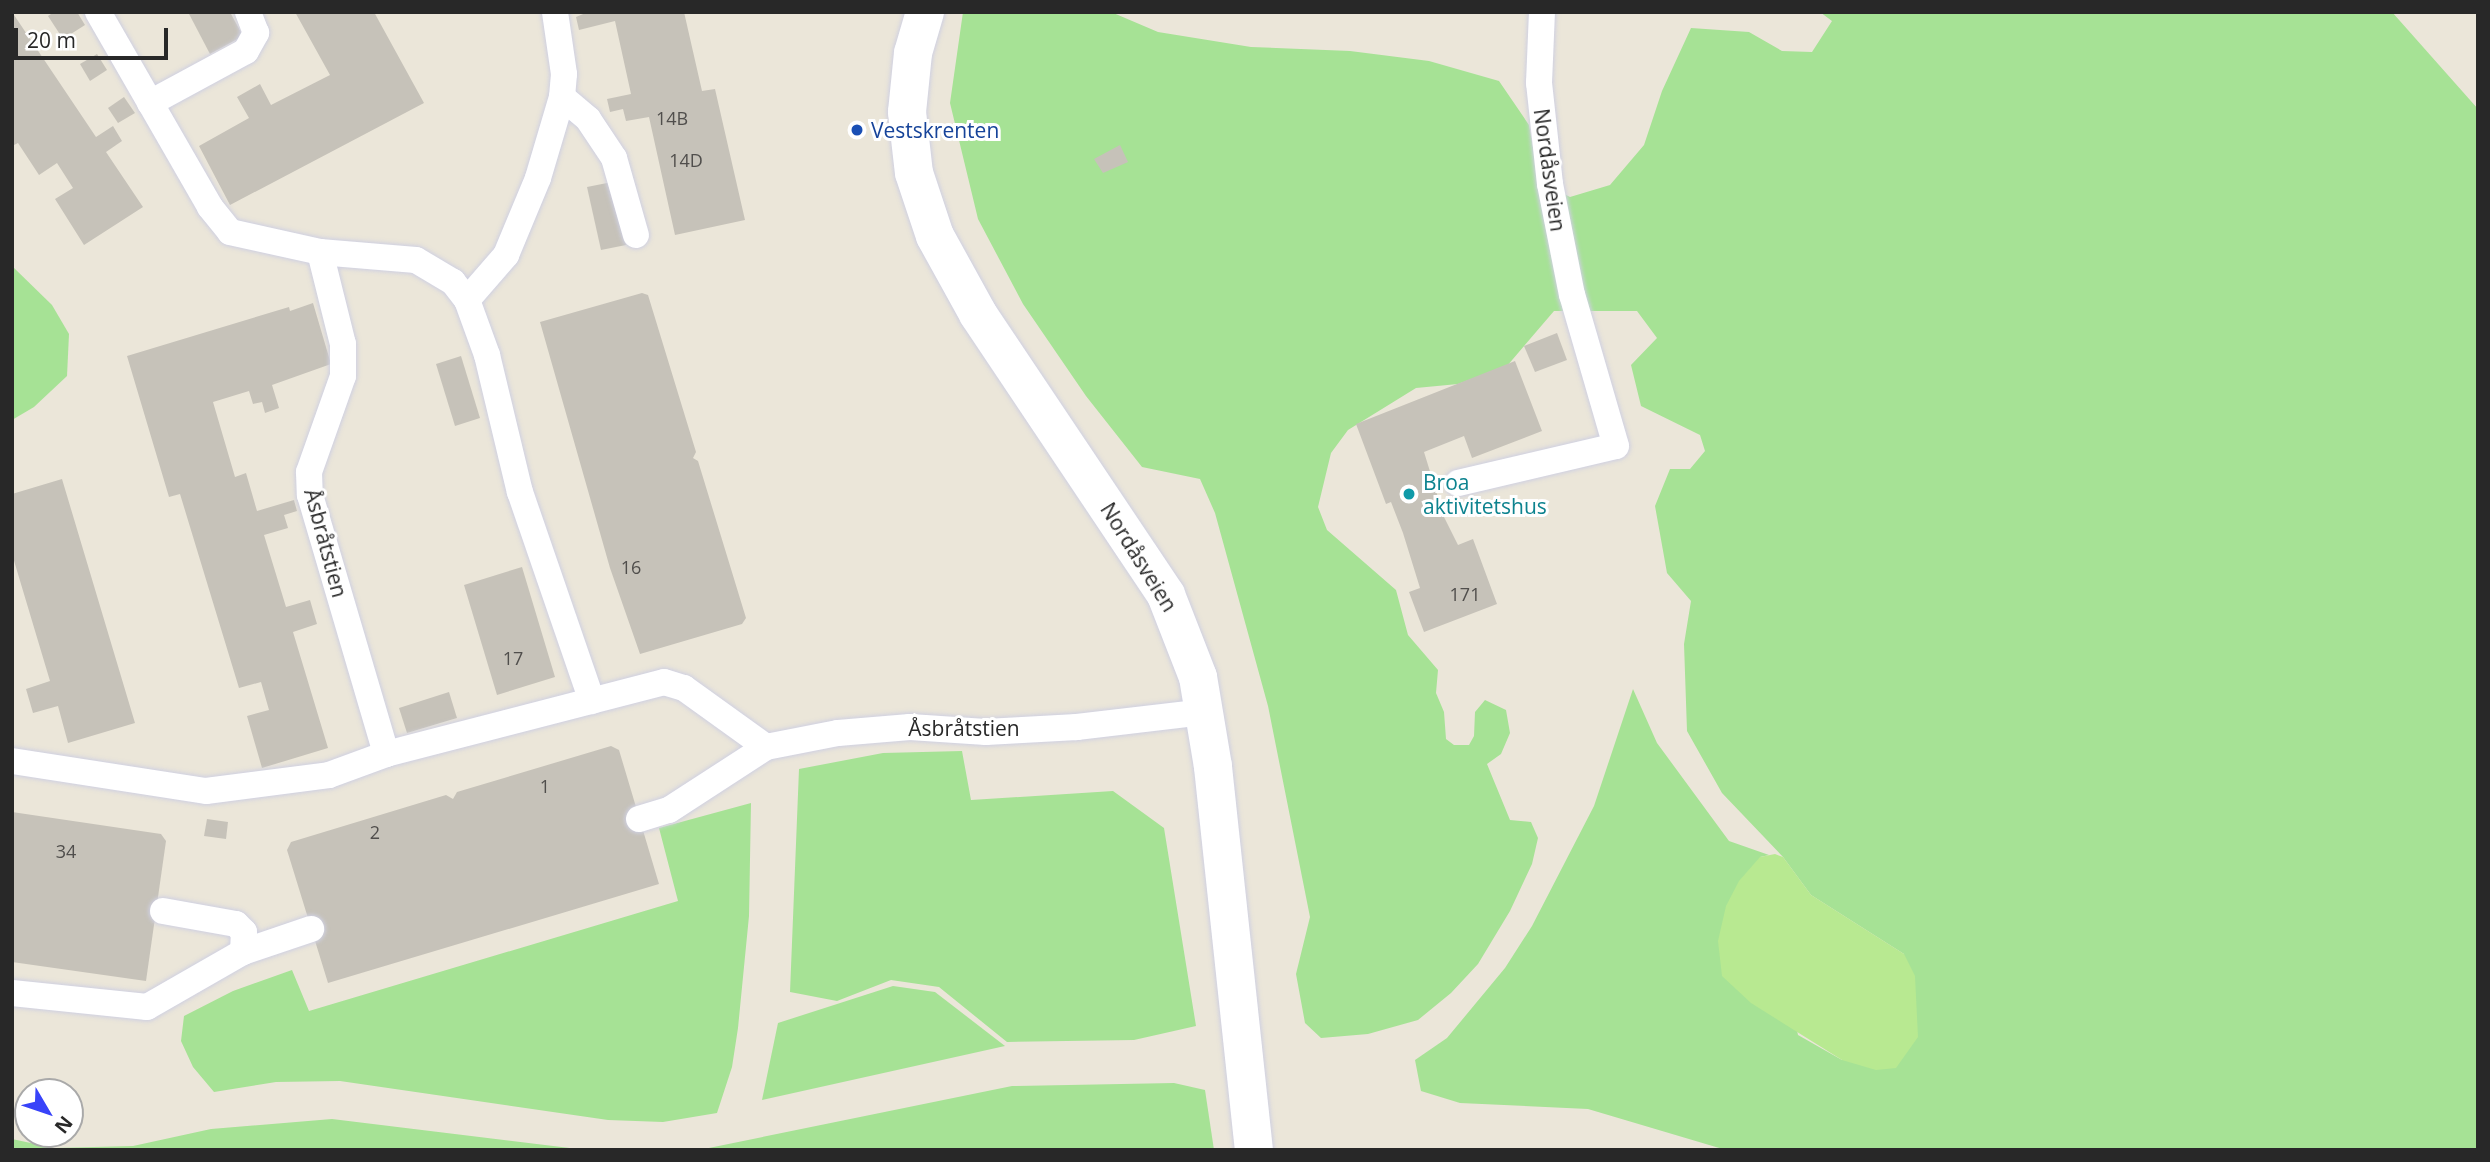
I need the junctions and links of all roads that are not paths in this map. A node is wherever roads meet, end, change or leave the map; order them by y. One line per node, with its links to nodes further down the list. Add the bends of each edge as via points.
1 (99, 12): 7 (lane)
2 (248, 12): 7 (lane, via 256,33 246,51)
3 (555, 12): 6 (lane, via 564,74)
4 (925, 12): 13 (street, Nordåsveien, via 913,53 907,112 914,173 935,236 978,314 1166,595 1185,636)
5 (1542, 12): 11 (lane, Nordåsveien, via 1539,83 1550,184 1572,295 1616,446)
6 (562, 97): 8 (lane, via 588,119 614,158); 10 (lane, via 517,233 506,255)
7 (150, 103): 9 (lane, via 210,207 230,232)
8 (636, 235)
9 (320, 252): 10 (lane, via 416,260 453,282); 15 (lane, Åsbråtstien, via 343,345 343,376 309,472 310,495)
10 (467, 300): 12 (lane, via 487,355 520,492)
11 (1458, 483)
12 (592, 701): 14 (lane, via 645,686 674,684); 15 (lane)
13 (1205, 712): 14 (lane, Åsbråtstien, via 986,732 910,727 838,733); 22 (street, Nordåsveien)
14 (766, 747): 17 (lane, Åsbråtstien, via 669,810)
15 (386, 754): 16 (lane, via 329,775 206,791)
16 (13, 758)
17 (639, 819)
18 (163, 911): 20 (lane, via 236,924 244,932)
19 (311, 929): 20 (lane)
20 (243, 952): 21 (lane, via 147,1007)
21 (12, 993)
22 (1254, 1150)

